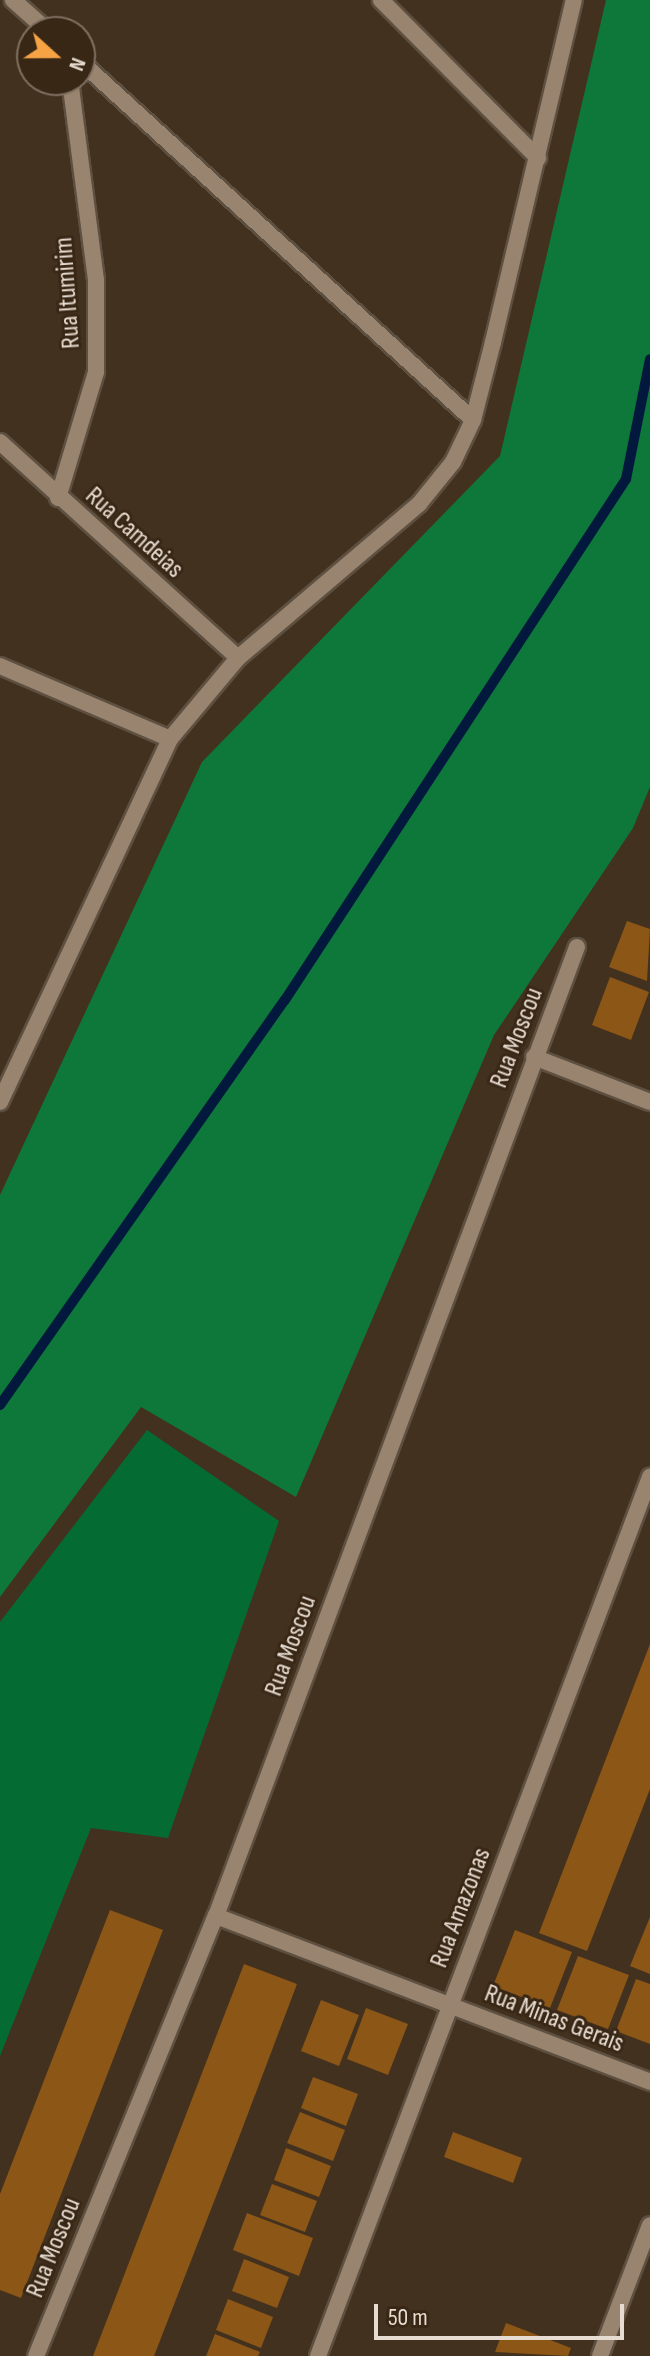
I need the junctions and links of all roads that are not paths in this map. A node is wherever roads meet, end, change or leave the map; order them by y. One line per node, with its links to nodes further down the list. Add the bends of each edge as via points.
1 (13, 0): 4 (street)
2 (381, 0): 7 (street)
3 (574, 0): 7 (street)
4 (31, 16)
5 (96, 76): 8 (street)
6 (72, 96): 10 (street, Rua Itumirim, via 96,280 96,372)
7 (538, 158): 8 (street)
8 (473, 420): 11 (street, via 453,462 419,504)
9 (0, 442): 10 (street, Rua Camdeias)
10 (58, 498): 11 (street, Rua Camdeias)
11 (238, 658): 13 (street)
12 (0, 666): 13 (street)
13 (170, 739): 16 (street)
14 (577, 947): 15 (street, Rua Moscou)
15 (534, 1057): 17 (street); 19 (street, Rua Moscou)
16 (0, 1102)
17 (650, 1102)
18 (650, 1477): 20 (street, Rua Amazonas)
19 (216, 1916): 20 (street, Rua Minas Gerais); 23 (street, Rua Moscou)
20 (450, 2005): 21 (street, Rua Minas Gerais); 24 (street, Rua Amazonas)
21 (650, 2082)
22 (650, 2225): 25 (street)
23 (36, 2356)
24 (318, 2356)
25 (600, 2356)

